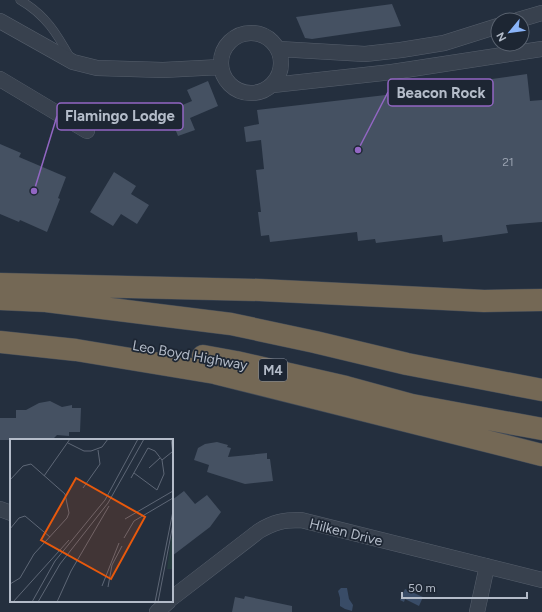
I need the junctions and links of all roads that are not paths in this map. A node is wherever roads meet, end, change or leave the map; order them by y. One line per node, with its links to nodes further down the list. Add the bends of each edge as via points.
1 (20, 0): 8 (lane, via 40,15 57,33)
2 (542, 12): 3 (street)
3 (530, 16)
4 (0, 21): 8 (street)
5 (490, 29): 7 (street, via 444,43 365,54)
6 (542, 48): 11 (street, via 392,72)
7 (279, 49): 9 (street, via 266,36 257,32 247,32 230,40 224,48); 11 (street, via 282,68)
8 (73, 62): 9 (street, via 98,68 163,70)
9 (221, 66): 11 (street, via 229,84 246,93 256,93)
10 (0, 79): 12 (street)
11 (272, 85)
12 (87, 131)
13 (0, 284): 15 (highway, via 260,290 484,301)
14 (0, 299): 18 (highway, via 53,302 231,324 407,364)
15 (542, 300)
16 (0, 335): 19 (highway, Leo Boyd Highway / M4, via 34,335 135,345 236,362 412,404)
17 (0, 342): 20 (highway, via 76,350 215,373)
18 (542, 390)
19 (542, 429)
20 (542, 455)
21 (0, 509): 22 (street)
22 (10, 513)
23 (487, 566): 24 (street, Hilken Drive); 25 (street, Hilken Drive, via 301,520 285,520 259,531); 28 (street)
24 (542, 580)
25 (173, 597)
26 (168, 602): 27 (street)
27 (157, 612)
28 (477, 612)

